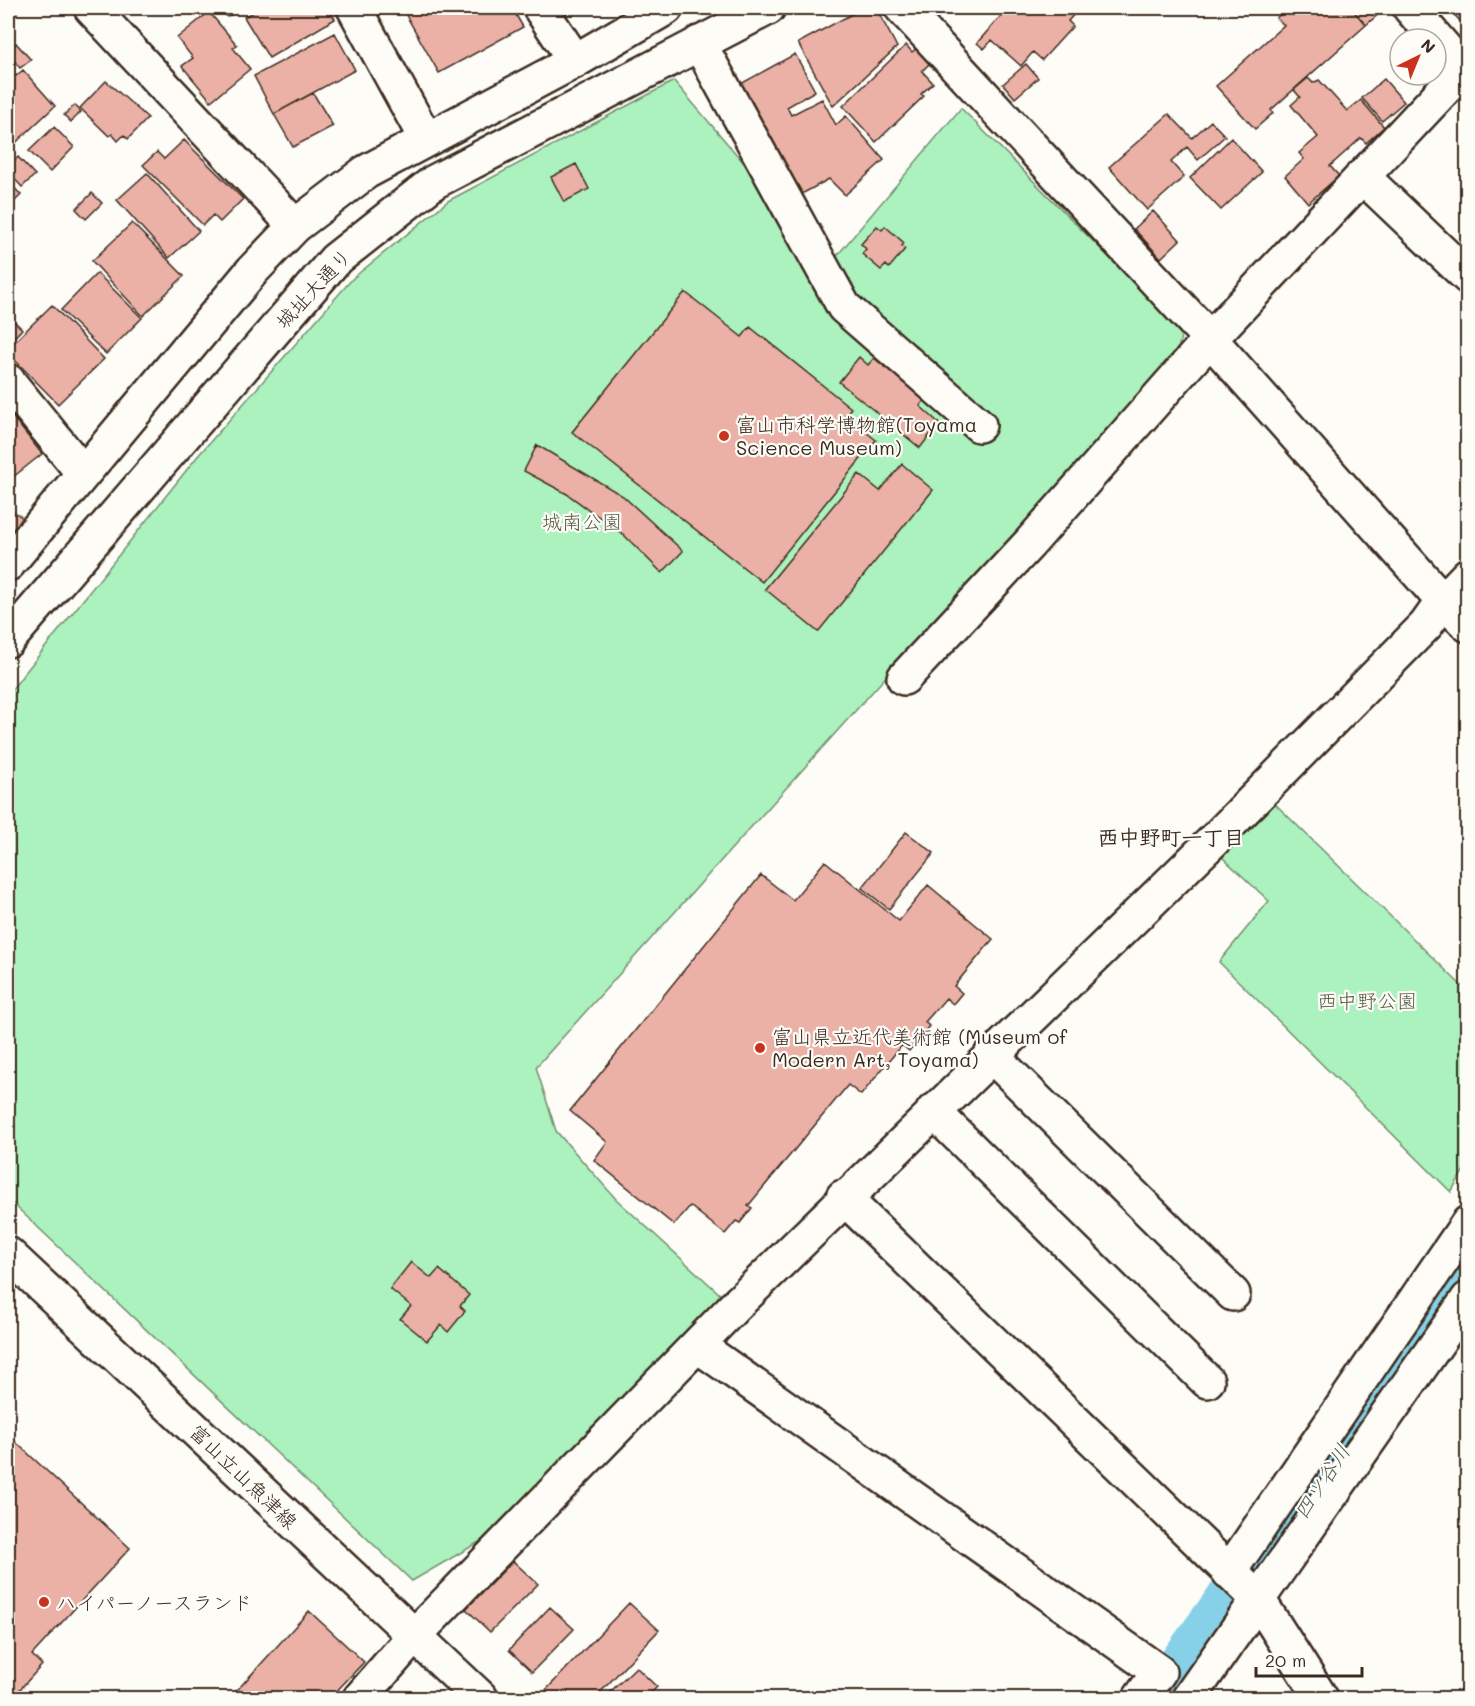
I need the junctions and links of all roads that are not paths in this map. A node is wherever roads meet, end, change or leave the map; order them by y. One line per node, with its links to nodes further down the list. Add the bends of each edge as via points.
1 (91, 8): 13 (main road)
2 (354, 8): 11 (main road)
3 (540, 8): 9 (main road)
4 (666, 8): 9 (main road)
5 (768, 8): 8 (main road, 城址大通り)
6 (902, 8): 15 (main road)
7 (1410, 8): 10 (main road)
8 (699, 43): 17 (main road, via 844,307); 23 (main road, 城址大通り, via 434,182 335,260)
9 (575, 61): 11 (main road)
10 (1466, 69): 12 (main road)
11 (426, 139): 13 (main road, via 366,172)
12 (1362, 176): 14 (main road); 15 (main road)
13 (295, 226): 18 (main road, via 253,270)
14 (1467, 277)
15 (1210, 339): 21 (main road); 24 (main road, via 1029,544)
16 (8, 381): 18 (main road)
17 (979, 425)
18 (83, 473): 19 (main road)
19 (8, 564)
20 (1467, 575): 21 (main road)
21 (1443, 601): 22 (main road); 25 (main road, via 1426,626 1213,841)
22 (1467, 625)
23 (8, 640)
24 (904, 678)
25 (991, 1055): 26 (main road); 30 (main road)
26 (933, 1112): 27 (main road); 33 (main road)
27 (843, 1197): 32 (main road); 34 (main road)
28 (1467, 1223): 34 (main road)
29 (8, 1254): 36 (main road, 富山立山魚津線)
30 (1233, 1294)
31 (1467, 1299): 35 (main road)
32 (697, 1345): 36 (main road); 39 (main road, via 1159,1672)
33 (1207, 1381)
34 (1229, 1572): 35 (main road)
35 (1258, 1599): 40 (main road); 41 (main road)
36 (413, 1637): 37 (main road); 38 (main road, 富山立山魚津線)
37 (360, 1698)
38 (481, 1698)
39 (1140, 1698)
40 (1189, 1698)
41 (1321, 1698)

